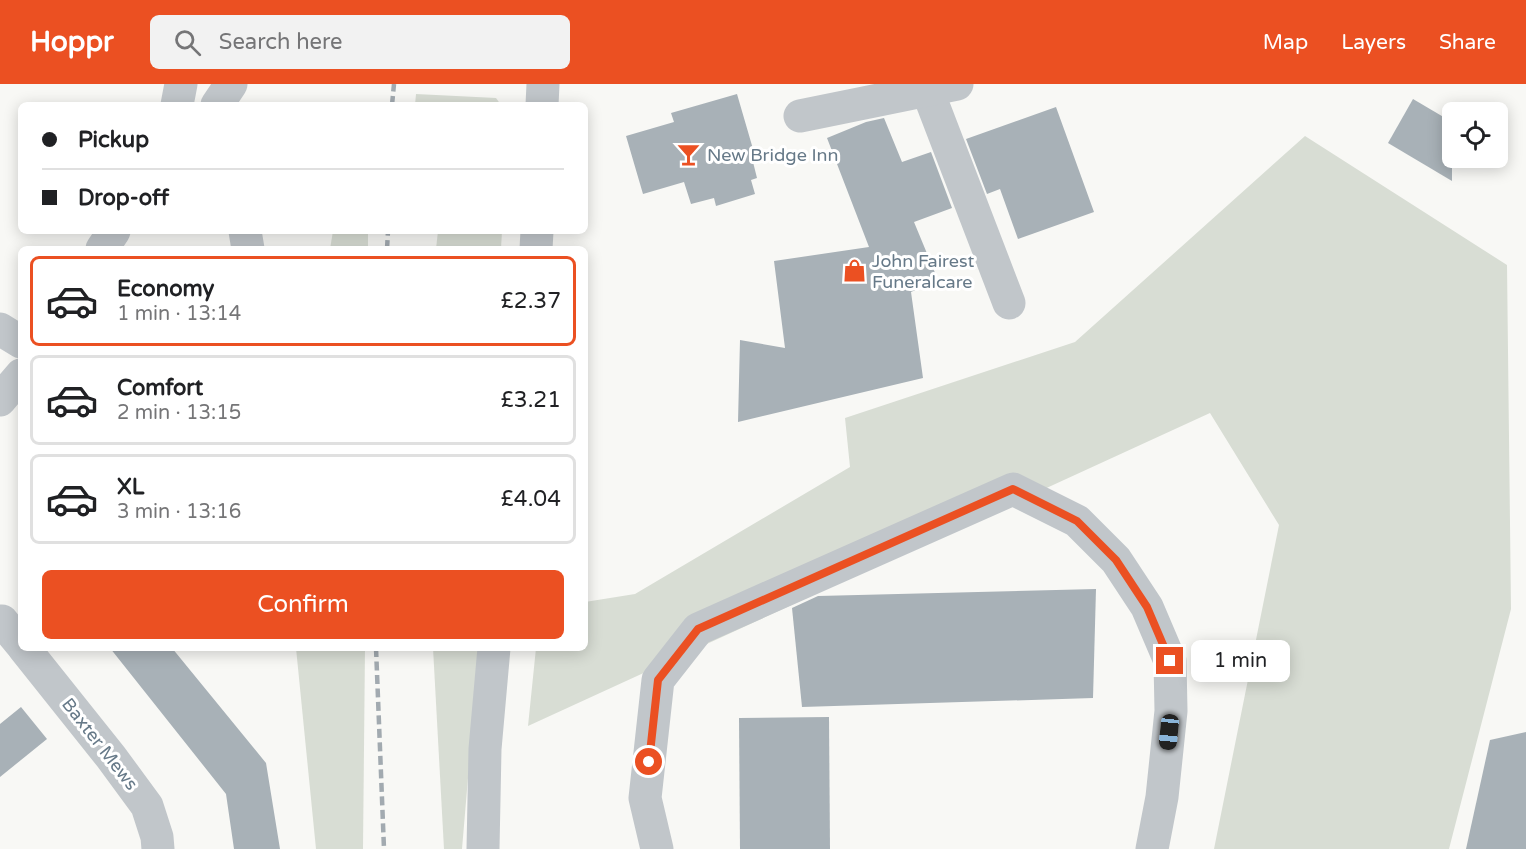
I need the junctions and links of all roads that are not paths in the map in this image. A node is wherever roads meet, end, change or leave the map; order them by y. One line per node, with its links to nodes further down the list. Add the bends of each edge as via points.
1 (181, 84): 5 (street)
2 (231, 84): 6 (street)
3 (543, 84): 7 (street)
4 (936, 86): 8 (street); 9 (street)
5 (178, 102)
6 (219, 102)
7 (542, 102)
8 (800, 116)
9 (1009, 303)
10 (0, 329): 11 (street)
11 (18, 340)
12 (18, 379): 13 (street)
13 (0, 400)
14 (26, 651): 16 (street, Baxter Mews, via 147,806)
15 (494, 651): 17 (street, via 485,749)
16 (158, 849)
17 (483, 849)
18 (657, 849): 19 (street, via 645,798 658,680 698,629 1013,489 1077,521 1116,560 1147,607 1170,661 1171,711)
19 (1152, 849)

